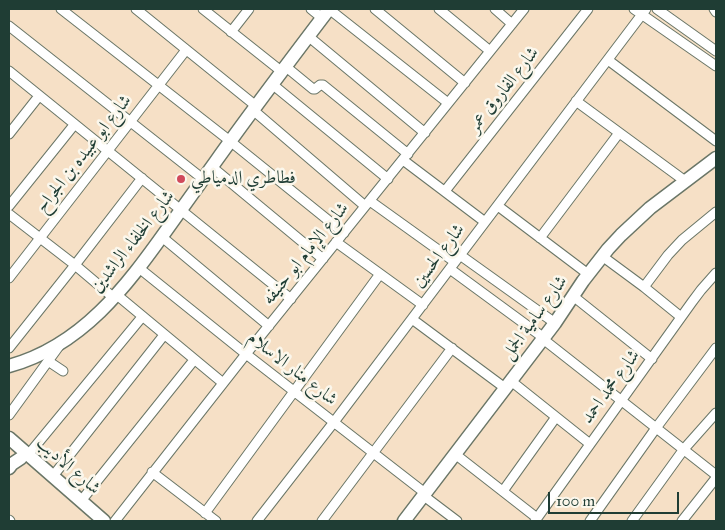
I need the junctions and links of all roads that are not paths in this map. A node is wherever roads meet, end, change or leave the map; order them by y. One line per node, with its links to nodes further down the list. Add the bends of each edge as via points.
1 (61, 9): 27 (street)
2 (203, 9): 16 (street)
3 (249, 9): 16 (street)
4 (311, 9): 13 (street)
5 (375, 9): 25 (street)
6 (439, 9): 20 (street)
7 (495, 9): 14 (street)
8 (524, 9): 14 (street, شارع الإمام ابو حنيفه)
9 (588, 9): 47 (street, شارع الفاروق عمر)
10 (657, 9): 18 (street)
11 (142, 10): 19 (street)
12 (641, 10): 21 (street, شارع الحسين); 22 (street)
13 (327, 12): 17 (street, شارع الخلفاء الراشدين); 30 (street)
14 (512, 24): 20 (street, شارع الإمام ابو حنيفه)
15 (9, 26): 32 (street)
16 (231, 32): 23 (street)
17 (308, 36): 23 (street, شارع الخلفاء الراشدين); 34 (street)
18 (715, 48)
19 (186, 50): 27 (street, شارع ابو عبيده بن الجراح); 31 (street)
20 (490, 51): 25 (street, شارع الإمام ابو حنيفه)
21 (608, 60): 29 (street, شارع الحسين); 38 (street)
22 (716, 66)
23 (283, 69): 26 (street, شارع الخلفاء الراشدين); 40 (street, via 314,89 323,85)
24 (9, 71): 28 (street)
25 (465, 83): 30 (street, شارع الإمام ابو حنيفه)
26 (272, 84): 31 (street, شارع الخلفاء الراشدين); 45 (street)
27 (159, 85): 32 (street, شارع ابو عبيده بن الجراح); 37 (street)
28 (39, 96): 33 (street); 36 (street)
29 (576, 101): 35 (street); 50 (street, شارع الحسين)
30 (448, 104): 34 (street, شارع الإمام ابو حنيفه)
31 (254, 108): 37 (street, شارع الخلفاء الراشدين); 48 (street)
32 (130, 122): 39 (street, شارع ابو عبيده بن الجراح); 44 (street)
33 (74, 124): 39 (street); 49 (street)
34 (425, 133): 40 (street, شارع الإمام ابو حنيفه)
35 (620, 133): 46 (street); 58 (street)
36 (9, 134)
37 (230, 141): 42 (street, شارع الخلفاء الراشدين); 55 (street)
38 (716, 141)
39 (108, 151): 43 (street); 57 (street, شارع ابو عبيده بن الجراح)
40 (405, 157): 45 (street, شارع الإمام ابو حنيفه); 47 (street)
41 (716, 158): 46 (street, شارع سامية الجمل)
42 (212, 166): 44 (street, شارع الخلفاء الراشدين); 61 (street)
43 (142, 178): 51 (street); 63 (street)
44 (203, 179): 51 (street, شارع الخلفاء الراشدين)
45 (388, 179): 48 (street, شارع الإمام ابو حنيفه)
46 (684, 181): 60 (street, شارع سامية الجمل, via 636,220)
47 (445, 192): 54 (street)
48 (368, 203): 55 (street, شارع الإمام ابو حنيفه); 62 (street)
49 (9, 206)
50 (498, 206): 54 (street, شارع الحسين); 58 (street)
51 (181, 210): 56 (street, شارع الخلفاء الراشدين); 72 (street)
52 (716, 212): 69 (street, via 668,254)
53 (9, 214): 57 (street)
54 (485, 222): 62 (street, شارع الحسين)
55 (344, 233): 59 (street, شارع الإمام ابو حنيفه)
56 (162, 236): 64 (street, شارع الخلفاء الراشدين); 78 (street)
57 (40, 238): 63 (street); 68 (street, شارع ابو عبيده بن الجراح)
58 (540, 238): 67 (street)
59 (336, 242): 61 (street, شارع الإمام ابو حنيفه); 66 (street)
60 (602, 256): 67 (street, شارع سامية الجمل); 69 (street)
61 (323, 260): 72 (street, شارع الإمام ابو حنيفه)
62 (455, 262): 73 (street, شارع الحسين); 77 (street); 80 (street)
63 (75, 265): 71 (street); 82 (street)
64 (139, 268): 71 (street, شارع الخلفاء الراشدين); 85 (street, شارع منار الاسلام)
65 (716, 273): 75 (street, شارع محمد احمد)
66 (380, 274): 73 (street); 93 (street)
67 (588, 274): 70 (street, شارع سامية الجمل)
68 (9, 278)
69 (644, 287): 75 (street)
70 (573, 296): 77 (street, شارع سامية الجمل); 86 (street)
71 (115, 297): 74 (street); 81 (street, شارع الخلفاء الراشدين, via 80,330)
72 (291, 298): 78 (street, شارع الإمام ابو حنيفه)
73 (423, 305): 76 (street, شارع الحسين)
74 (142, 317): 79 (street); 106 (street)
75 (681, 317): 86 (street, شارع محمد احمد)
76 (412, 319): 83 (street); 98 (street, شارع الحسين)
77 (555, 323): 80 (street, شارع سامية الجمل)
78 (269, 326): 85 (street, شارع الإمام ابو حنيفه)
79 (164, 335): 87 (street); 109 (street)
80 (543, 339): 92 (street, شارع سامية الجمل); 94 (street)
81 (62, 342): 88 (street); 89 (street, شارع الخلفاء الراشدين, via 38,356)
82 (9, 348)
83 (452, 348): 92 (street); 104 (street)
84 (716, 348): 99 (street)
85 (246, 354): 91 (street, شارع الإمام ابو حنيفه); 93 (street, شارع منار الاسلام)
86 (652, 358): 94 (street, شارع محمد احمد)
87 (194, 360): 91 (street); 113 (street)
88 (48, 361): 90 (street); 96 (street)
89 (9, 366)
90 (63, 371)
91 (223, 384): 108 (street, شارع الإمام ابو حنيفه)
92 (508, 385): 97 (street); 105 (street, شارع سامية الجمل)
93 (294, 391): 98 (street, شارع منار الاسلام); 114 (street)
94 (622, 400): 99 (street); 101 (street, شارع محمد احمد)
95 (716, 412): 103 (street)
96 (9, 415)
97 (556, 417): 101 (street); 111 (street)
98 (334, 422): 104 (street, شارع منار الاسلام); 120 (street, شارع الحسين)
99 (656, 428): 103 (street); 124 (street)
100 (9, 438): 106 (street, شارع الأديب)
101 (590, 444): 115 (street, شارع محمد احمد)
102 (9, 447): 106 (street, شارع الأديب)
103 (684, 449): 110 (street); 125 (street)
104 (374, 453): 112 (street, شارع منار الاسلام); 121 (street)
105 (455, 454): 111 (street); 112 (street, شارع سامية الجمل)
106 (24, 456): 107 (street); 109 (street, شارع الأديب); 116 (street, شارع الأديب)
107 (9, 468)
108 (152, 472): 114 (street); 118 (street, شارع الإمام ابو حنيفه)
109 (53, 476): 113 (street, شارع الأديب)
110 (716, 477): 126 (street)
111 (503, 491): 115 (street)
112 (424, 494): 122 (street, شارع سامية الجمل); 123 (street, شارع منار الاسلام)
113 (82, 501): 117 (street, شارع الأديب)
114 (205, 513): 119 (street)
115 (536, 520)
116 (93, 521)
117 (104, 521)
118 (115, 521)
119 (216, 521)
120 (257, 521)
121 (322, 521)
122 (404, 521)
123 (457, 521)
124 (590, 521)
125 (632, 521)
126 (682, 521)

